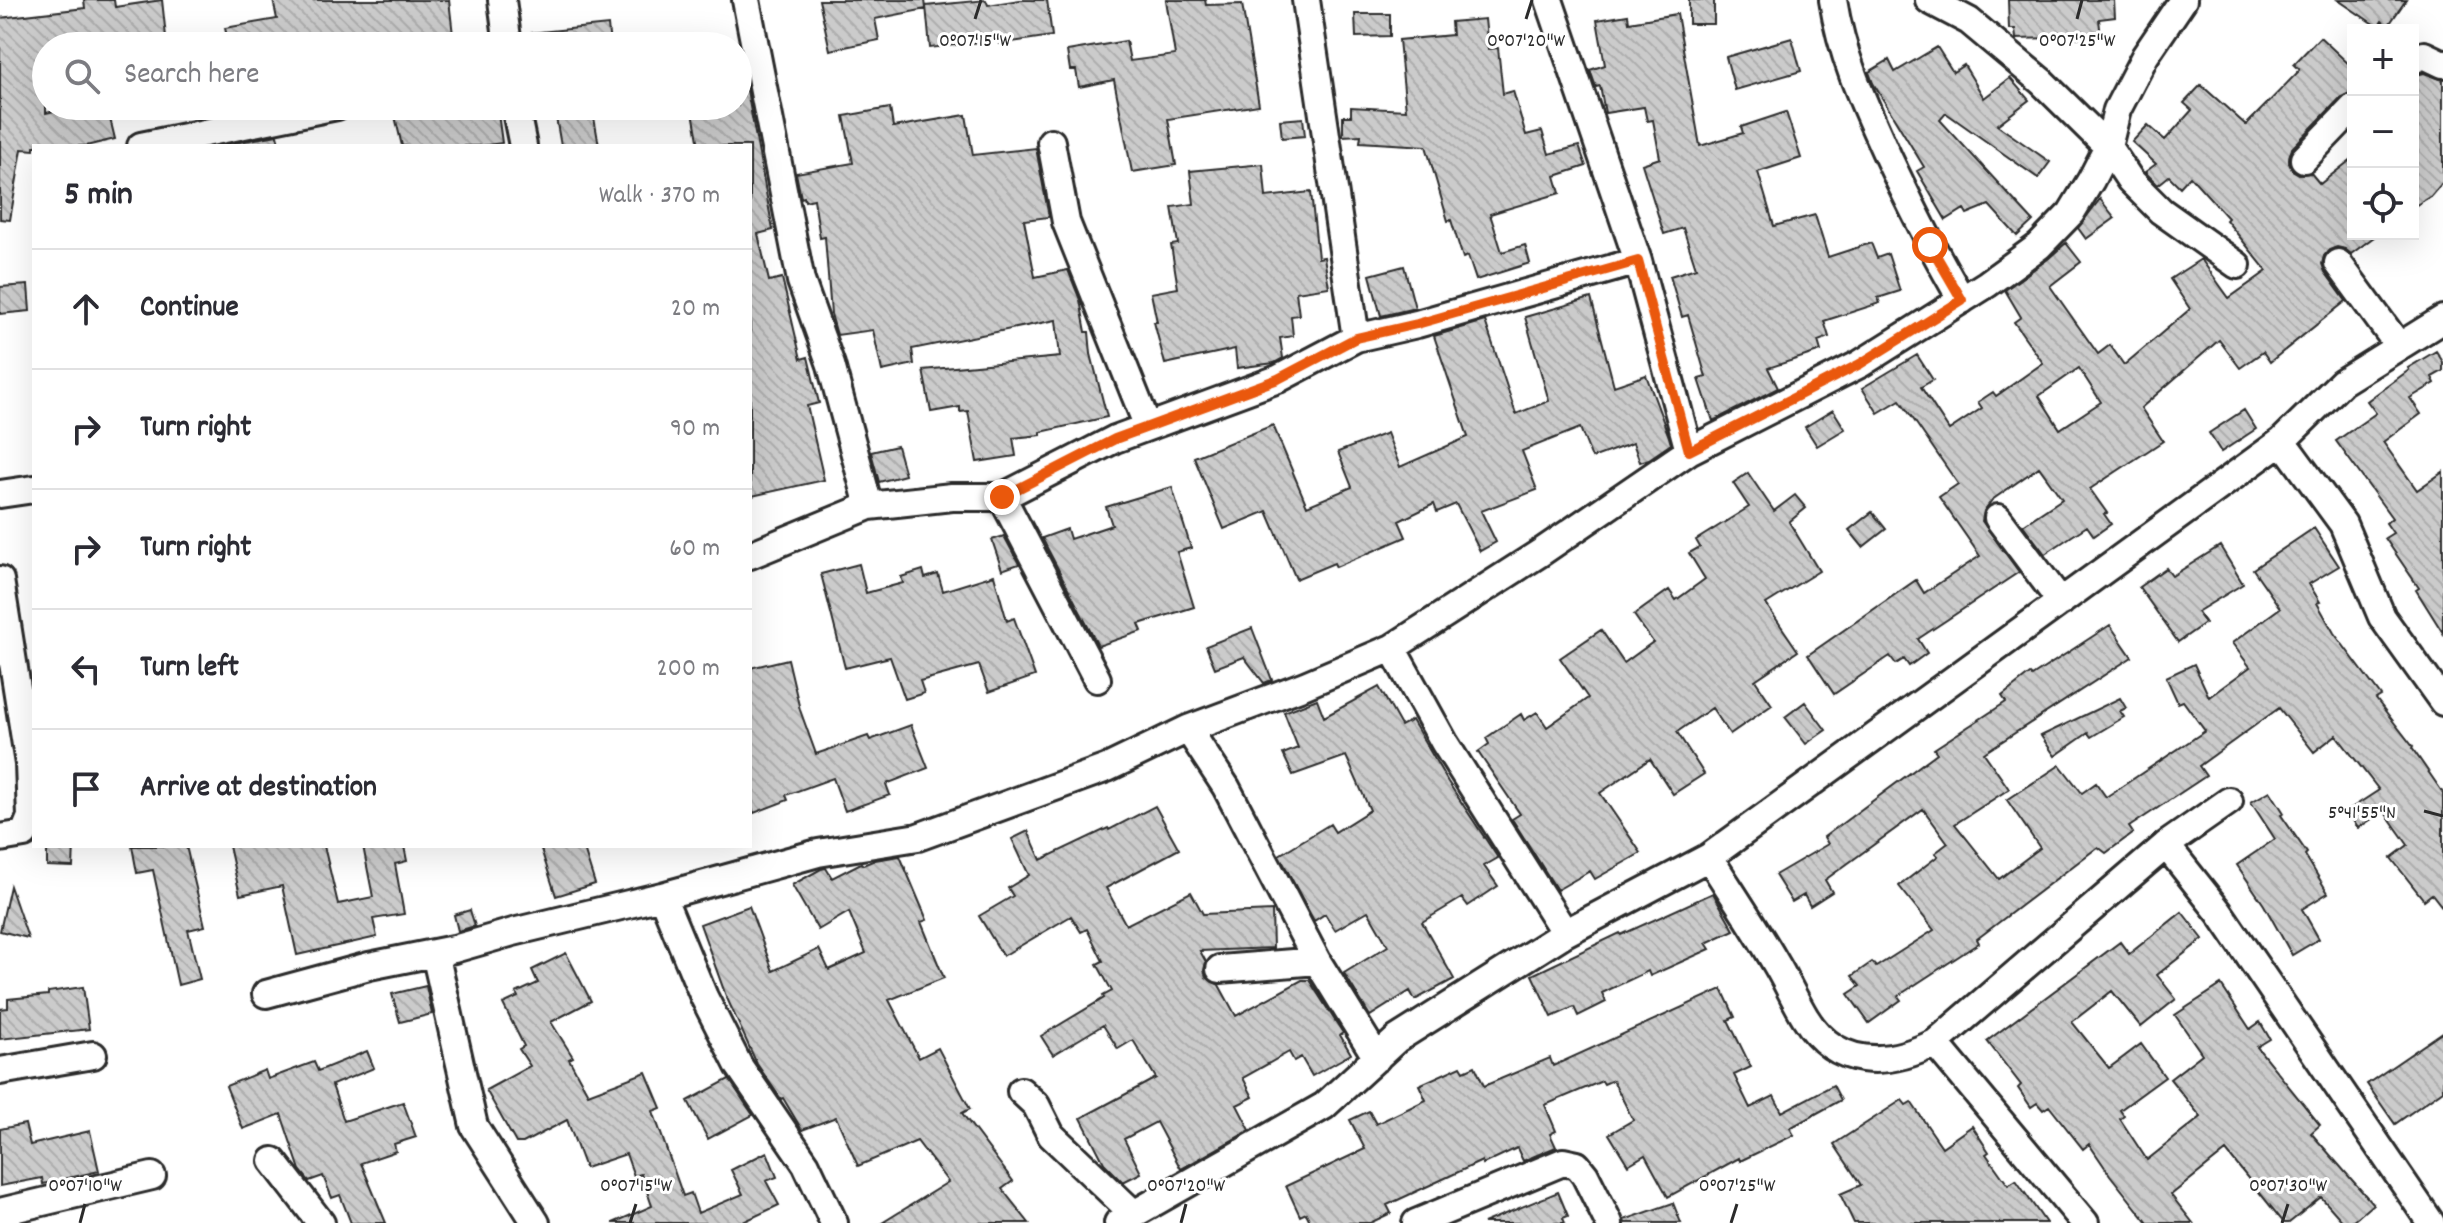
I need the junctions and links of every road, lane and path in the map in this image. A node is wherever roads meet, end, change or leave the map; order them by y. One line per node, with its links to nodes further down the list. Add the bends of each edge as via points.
1 (502, 0): 8 (street)
2 (746, 0): 32 (street, via 801,281 831,365)
3 (1306, 0): 24 (street)
4 (1549, 0): 19 (street)
5 (1833, 0): 22 (street, via 1856,89)
6 (1929, 0): 17 (street, via 1969,21)
7 (2183, 0): 17 (street, via 2117,110)
8 (506, 32)
9 (2419, 57): 10 (street)
10 (2443, 64)
11 (2347, 114): 18 (street)
12 (268, 120): 15 (street)
13 (518, 120): 16 (street)
14 (1051, 142): 26 (street, via 1066,222)
15 (151, 144)
16 (523, 144)
17 (2108, 147): 21 (street, via 2130,180 2161,211); 22 (street, via 2071,213 2039,246)
18 (2304, 159)
19 (1638, 261): 24 (street); 28 (street)
20 (2338, 263): 25 (street)
21 (2237, 265)
22 (1962, 300): 28 (street, via 1860,364)
23 (2443, 319): 25 (street)
24 (1356, 338): 26 (street, via 1278,379)
25 (2398, 345): 27 (street, via 2342,382)
26 (1148, 427): 31 (street)
27 (2282, 441): 36 (street); 39 (street, via 2343,524 2382,617)
28 (1689, 451): 37 (street)
29 (32, 489): 30 (street)
30 (0, 494)
31 (1002, 497): 32 (street); 38 (street)
32 (869, 506): 34 (street)
33 (1998, 518): 36 (street)
34 (752, 554)
35 (0, 580): 42 (street, via 29,764 31,817 24,834)
36 (2061, 602): 44 (street)
37 (1392, 648): 40 (street); 46 (street, via 1444,742)
38 (1097, 679)
39 (2443, 702)
40 (1188, 729): 45 (street, via 1107,768 918,837 818,853); 48 (street, via 1226,787)
41 (2229, 801): 43 (street)
42 (0, 838)
43 (2166, 845): 51 (street); 66 (street, via 2219,912)
44 (1709, 857): 46 (street); 51 (street, via 1821,1038 1854,1057 1886,1059)
45 (662, 896): 47 (street); 62 (street, via 739,1066 806,1164)
46 (1565, 933): 53 (street, via 1397,1039)
47 (435, 953): 50 (street); 61 (street, via 474,1126)
48 (1317, 961): 49 (street); 53 (street)
49 (1220, 969)
50 (266, 994)
51 (1935, 1043): 65 (street)
52 (93, 1055): 54 (street)
53 (1377, 1058): 59 (street, via 1324,1106)
54 (0, 1071)
55 (1021, 1091): 59 (street, via 1036,1105 1051,1135)
56 (273, 1161): 60 (street)
57 (152, 1176): 58 (street)
58 (0, 1212)
59 (1126, 1218)
60 (321, 1223)
61 (536, 1223)
62 (834, 1223)
63 (1416, 1223): 64 (street, via 1563,1162 1577,1165 1585,1175)
64 (1609, 1223)
65 (2085, 1223)
66 (2431, 1223)

